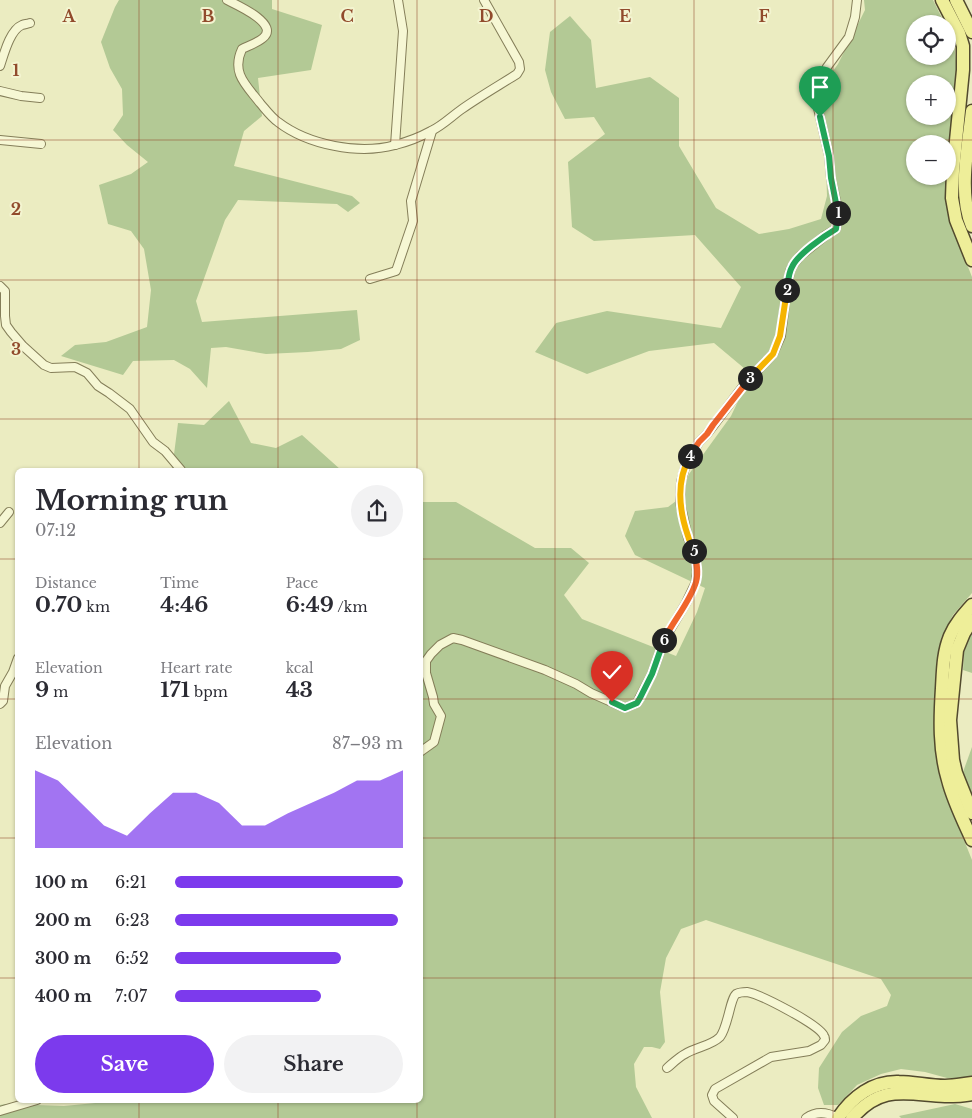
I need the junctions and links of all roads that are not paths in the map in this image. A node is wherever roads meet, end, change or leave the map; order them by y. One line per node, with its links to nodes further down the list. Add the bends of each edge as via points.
1 (227, 0): 16 (street, via 261,19 266,28 264,37 242,49 238,69 241,79 274,119 286,128 324,144 349,148)
2 (398, 0): 16 (street, via 403,31)
3 (484, 0): 13 (street, via 520,69)
4 (857, 0): 28 (street, via 849,37 827,67 818,86 817,104 838,216 836,229 792,265 780,336 773,354 744,385 699,442 686,464 680,502 696,558 696,582 664,640 640,698 625,708 544,670 452,638 440,644 426,661 426,673 440,716 434,742)
5 (942, 0): 18 (main road, via 962,46 963,70 952,198 956,220)
6 (956, 0): 8 (main road)
7 (30, 23): 9 (street, via 16,29)
8 (972, 32)
9 (0, 66)
10 (0, 91): 11 (street)
11 (40, 98)
12 (972, 111): 17 (main road, via 965,188)
13 (432, 131): 16 (street); 19 (street, via 411,201 413,220 396,270)
14 (0, 140): 15 (street)
15 (41, 144)
16 (395, 146)
17 (972, 226)
18 (972, 260)
19 (370, 280)
20 (0, 286): 21 (street, via 5,291 6,325 23,346 51,368 75,368 86,373 130,409 154,442)
21 (179, 468)
22 (9, 512): 23 (street)
23 (0, 523)
24 (972, 605): 30 (main road, via 953,629 943,660 940,725 947,779)
25 (972, 620): 29 (main road, via 957,650 950,720 953,760)
26 (15, 666): 27 (street)
27 (0, 704)
28 (423, 750)
29 (972, 813)
30 (972, 840)
31 (667, 1068): 36 (street, via 685,1054 720,1036 729,1017 732,999 741,992 782,1007 823,1034 825,1040 821,1045 809,1051 771,1057 715,1089 714,1101)
32 (972, 1083): 38 (main road, via 947,1086 899,1082 880,1084 854,1099)
33 (972, 1094): 39 (main road, via 889,1093 869,1103)
34 (27, 1103): 35 (street)
35 (0, 1111)
36 (733, 1118)
37 (806, 1118): 38 (street, via 821,1113)
38 (838, 1118)
39 (852, 1118)

